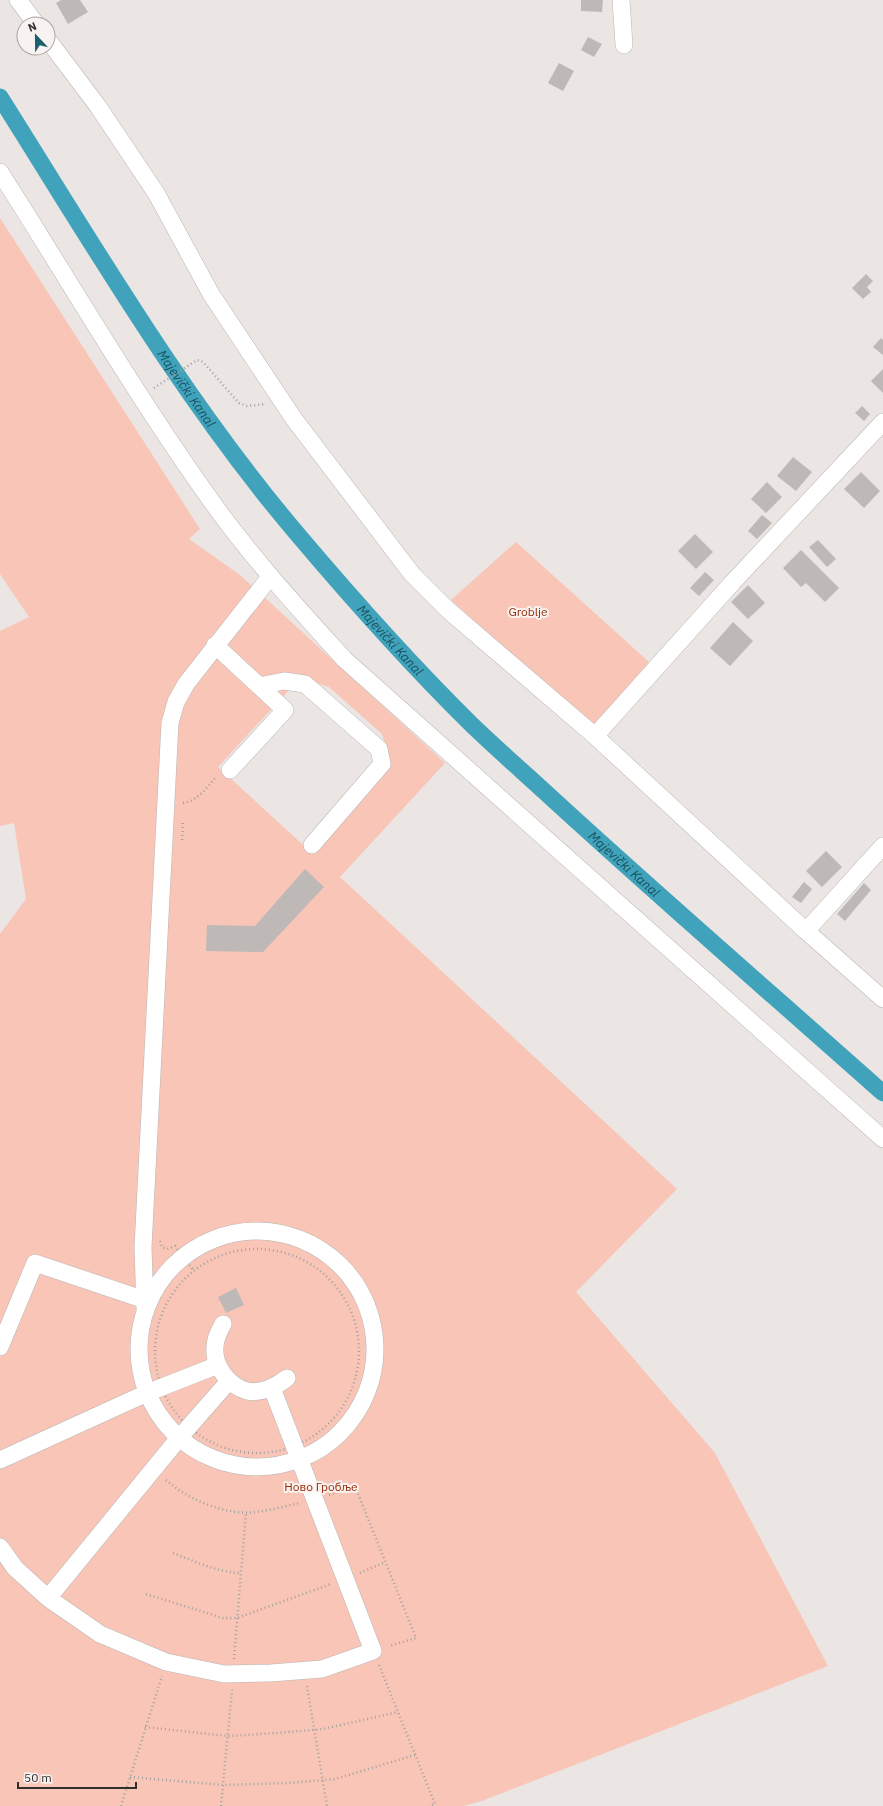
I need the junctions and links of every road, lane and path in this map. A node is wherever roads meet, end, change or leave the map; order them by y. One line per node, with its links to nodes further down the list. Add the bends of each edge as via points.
1 (18, 0): 3 (street)
2 (621, 0): 4 (street)
3 (30, 16)
4 (624, 45)
5 (56, 51): 8 (street, via 97,105 156,193 211,294)
6 (0, 172): 10 (street, via 141,396 212,502)
7 (167, 379): 8 (path, via 197,360 203,362 239,404 247,406)
8 (282, 401): 13 (street, via 412,574 448,610)
9 (883, 422): 13 (street, via 733,582)
10 (270, 577): 11 (street); 24 (street, via 344,659)
11 (215, 645): 12 (street); 28 (street, via 186,684 176,702 170,723 143,1247)
12 (259, 686): 14 (street, via 285,710); 20 (street, via 284,682 305,684 378,749 382,764)
13 (595, 736): 22 (street)
14 (230, 770): 16 (path, via 224,768 191,802)
15 (184, 795): 16 (path)
16 (183, 802): 17 (path)
17 (183, 810)
18 (183, 817): 19 (path)
19 (182, 841)
20 (312, 844)
21 (883, 846): 22 (street)
22 (806, 931): 23 (street)
23 (883, 999)
24 (883, 1139)
25 (160, 1240): 26 (path, via 162,1247 167,1249 175,1246)
26 (183, 1257): 27 (path); 28 (street, via 161,1281); 37 (street, via 198,1247 229,1235 246,1232 280,1234 296,1238 326,1254 342,1268 359,1291 371,1322 374,1338 375,1355 368,1388 342,1431 329,1442)
27 (194, 1271): 35 (path, via 176,1290 160,1318 155,1349); 37 (path, via 227,1253 275,1250 305,1260 319,1269 345,1299 359,1336 360,1352 354,1384 348,1399 328,1424)
28 (145, 1305): 30 (street, via 36,1263); 35 (street, via 139,1343 140,1366)
29 (223, 1324): 31 (street, via 215,1347)
30 (0, 1347)
31 (218, 1365): 33 (street); 35 (street)
32 (287, 1378): 34 (street)
33 (229, 1380): 34 (street, via 248,1391); 36 (street)
34 (272, 1388): 37 (street)
35 (155, 1390): 36 (path, via 173,1410); 36 (street, via 154,1408 166,1425); 38 (street)
36 (184, 1433): 37 (path, via 239,1451); 37 (street, via 202,1454 234,1465 268,1466); 39 (street)
37 (298, 1452): 40 (street)
38 (0, 1460)
39 (153, 1469): 40 (path, via 172,1486 190,1497 224,1510 256,1512); 47 (street)
40 (316, 1500): 43 (path, via 355,1486); 45 (street)
41 (0, 1547): 47 (street, via 15,1568)
42 (173, 1553): 44 (path, via 207,1567)
43 (385, 1562): 45 (path); 48 (path, via 416,1638)
44 (241, 1573)
45 (346, 1579): 46 (path, via 237,1618 223,1618); 48 (street)
46 (146, 1594)
47 (48, 1598): 49 (street, via 100,1634)
48 (373, 1651): 50 (street, via 322,1669); 51 (path)
49 (166, 1662): 50 (street, via 224,1674); 52 (path)
50 (305, 1670): 53 (path)
51 (398, 1712): 53 (path); 54 (path)
52 (145, 1727): 53 (path, via 228,1736); 55 (path)
53 (314, 1730): 56 (path)
54 (415, 1755): 56 (path, via 335,1779); 59 (path, via 435,1804)
55 (130, 1777): 56 (path, via 223,1785); 57 (path)
56 (323, 1780): 58 (path)
57 (121, 1806)
58 (327, 1806)
59 (429, 1806)

